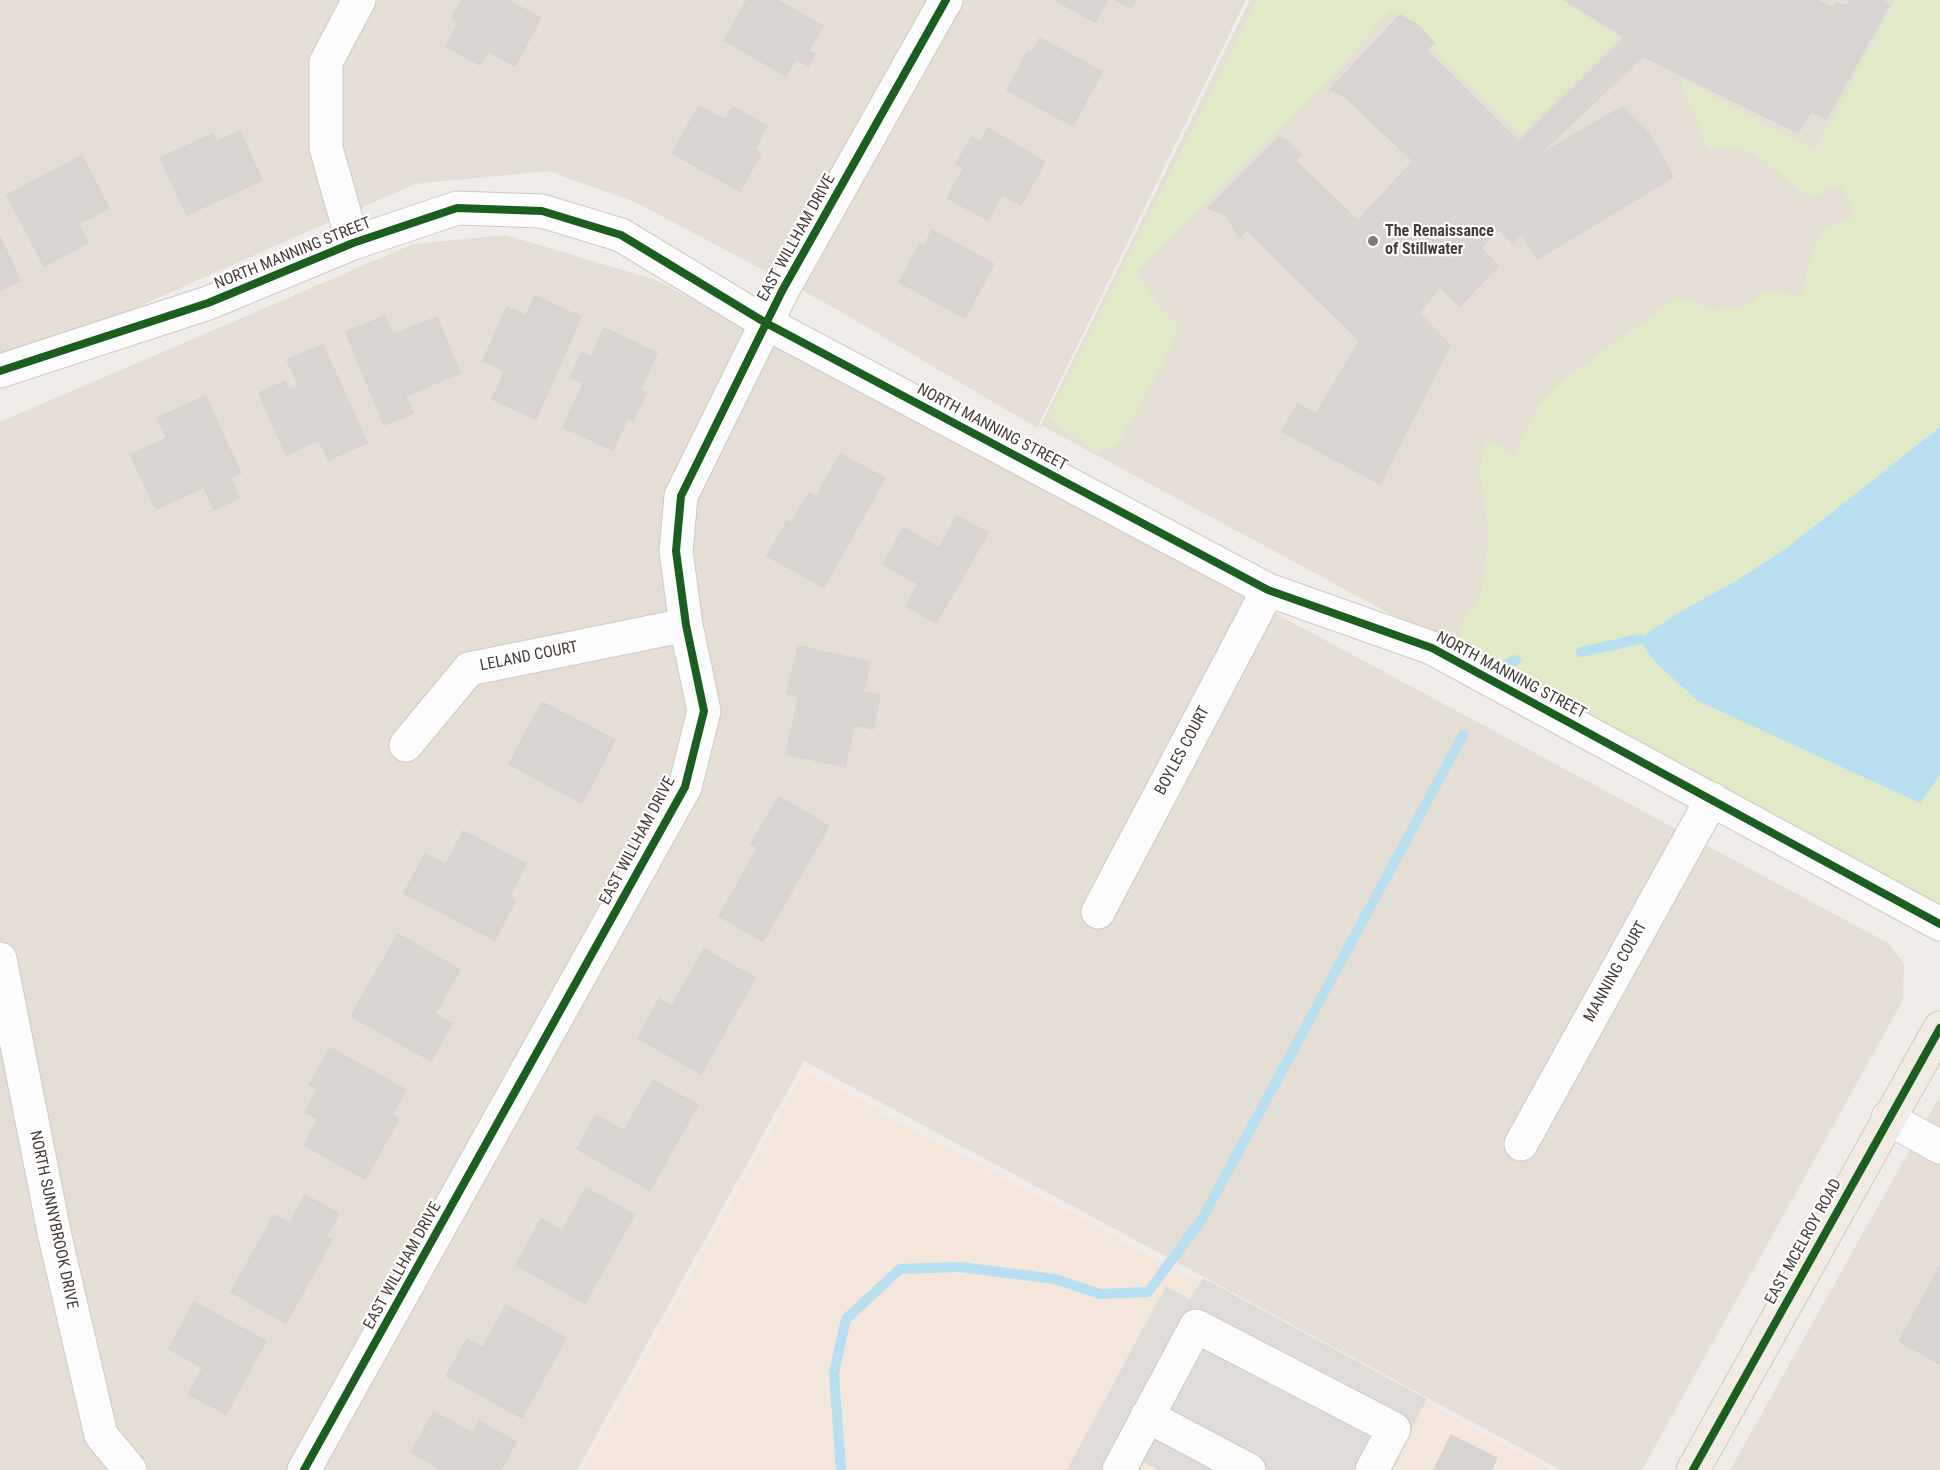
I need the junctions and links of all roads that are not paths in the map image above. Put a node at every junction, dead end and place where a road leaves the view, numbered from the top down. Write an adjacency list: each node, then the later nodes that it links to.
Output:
1 (359, 0): 3 (street)
2 (946, 0): 4 (street, EAST WILLHAM DRIVE)
3 (353, 243): 4 (street, NORTH MANNING STREET); 5 (street, NORTH MANNING STREET)
4 (766, 323): 6 (street, NORTH MANNING STREET); 7 (street, EAST WILLHAM DRIVE)
5 (0, 371)
6 (1268, 590): 9 (street, NORTH MANNING STREET); 10 (street, BOYLES COURT)
7 (686, 625): 8 (street, LELAND COURT); 19 (street, EAST WILLHAM DRIVE)
8 (406, 745)
9 (1712, 800): 11 (street, NORTH MANNING STREET); 15 (street, MANNING COURT)
10 (1098, 912)
11 (1940, 924)
12 (0, 959): 18 (street, NORTH SUNNYBROOK DRIVE)
13 (1940, 1028): 14 (main road, EAST MCELROY ROAD)
14 (1888, 1118): 16 (street); 23 (main road, EAST MCELROY ROAD)
15 (1521, 1144)
16 (1940, 1147)
17 (1148, 1416): 20 (street); 21 (street); 22 (street)
18 (130, 1470)
19 (304, 1470)
20 (1119, 1470)
21 (1249, 1470)
22 (1372, 1470)
23 (1693, 1470)

